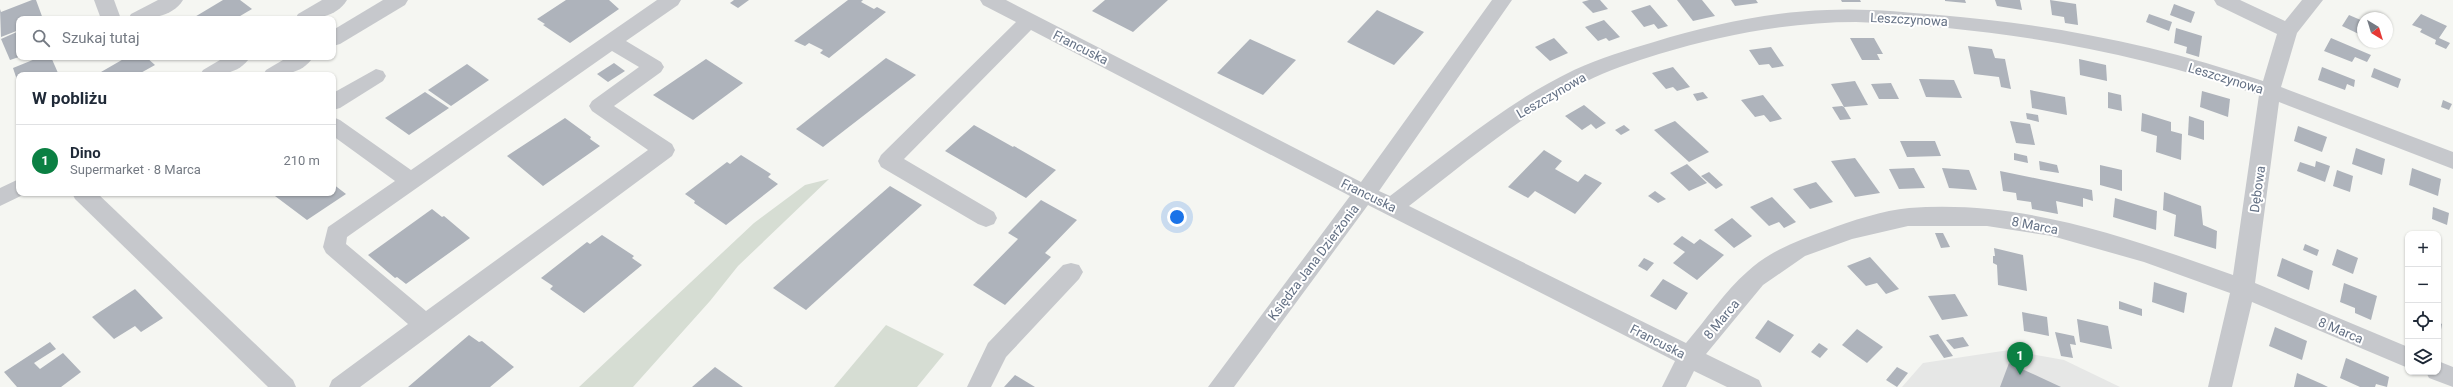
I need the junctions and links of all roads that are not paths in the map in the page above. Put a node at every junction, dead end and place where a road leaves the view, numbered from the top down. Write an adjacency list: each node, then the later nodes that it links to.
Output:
1 (104, 0): 10 (street)
2 (173, 0): 11 (street)
3 (337, 0): 12 (street)
4 (398, 0): 15 (street)
5 (671, 0): 16 (street)
6 (990, 0): 13 (street, Francuska)
7 (1502, 0): 28 (street, Księdza Jana Dzierżonia)
8 (2224, 0): 14 (street)
9 (2313, 0): 14 (street, Dębowa)
10 (110, 16)
11 (144, 16)
12 (310, 16)
13 (1029, 20): 28 (street, Francuska); 32 (street)
14 (2288, 32): 22 (street, Dębowa)
15 (336, 37)
16 (612, 41): 26 (street); 35 (street)
17 (235, 60): 19 (street)
18 (298, 60): 20 (street)
19 (215, 72)
20 (278, 72)
21 (376, 76): 23 (street)
22 (2270, 91): 25 (street, Leszczynowa); 31 (street, Leszczynowa); 34 (street, Dębowa)
23 (336, 101)
24 (336, 127): 26 (street)
25 (2453, 160)
26 (411, 180): 35 (street)
27 (16, 189): 30 (street)
28 (1365, 193): 31 (street, Francuska); 43 (street, Księdza Jana Dzierżonia)
29 (87, 196): 40 (street)
30 (0, 198)
31 (1393, 206): 36 (street, Francuska)
32 (986, 218)
33 (1071, 272): 42 (street)
34 (2243, 288): 36 (street, 8 Marca); 37 (street, 8 Marca); 46 (street, Dębowa)
35 (427, 326): 41 (street)
36 (1689, 357): 44 (street, 8 Marca); 45 (street, Francuska)
37 (2405, 357)
38 (2441, 372): 39 (street)
39 (2453, 378)
40 (284, 387)
41 (341, 387)
42 (979, 387)
43 (1220, 387)
44 (1674, 387)
45 (1750, 387)
46 (2220, 387)

